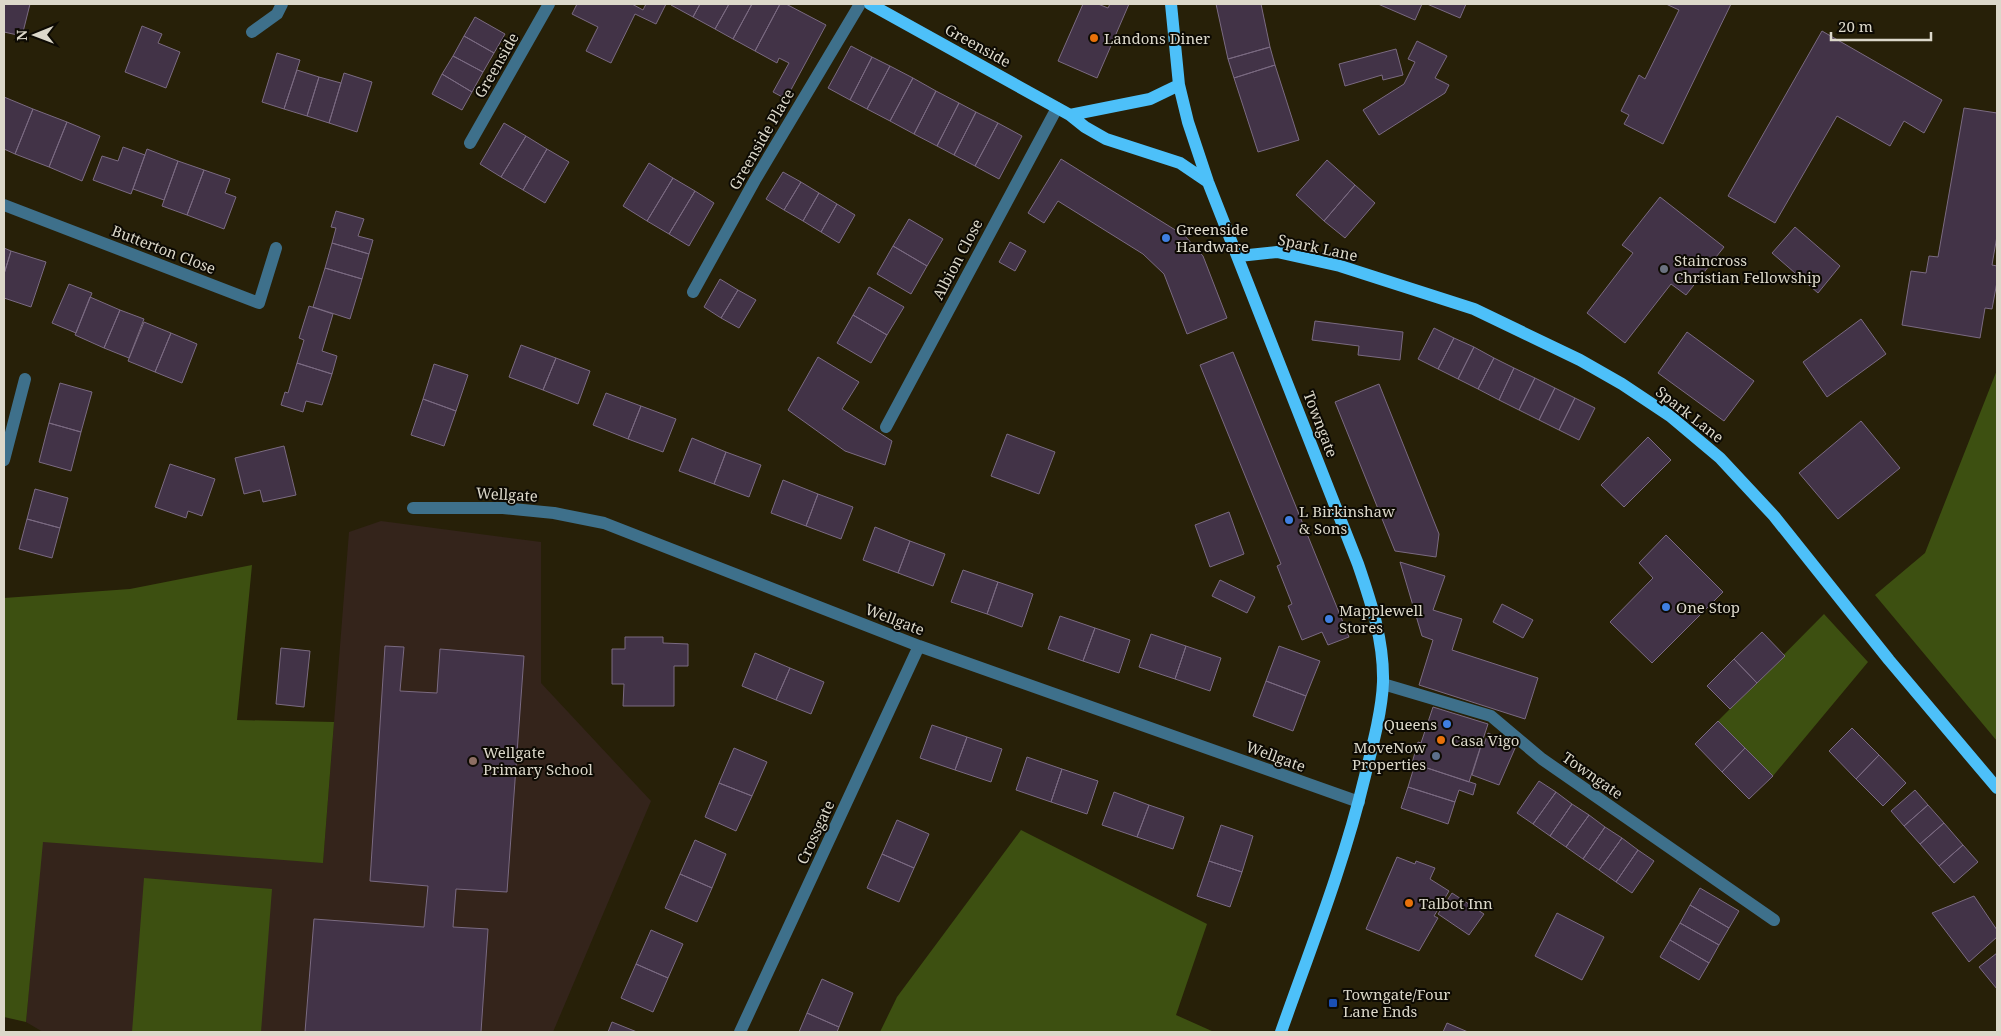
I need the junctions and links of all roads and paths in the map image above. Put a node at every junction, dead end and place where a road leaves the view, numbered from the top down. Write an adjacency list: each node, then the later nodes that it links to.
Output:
1 (282, 4): 6 (street)
2 (549, 4): 10 (street, Greenside)
3 (860, 4): 15 (street, Greenside Place)
4 (870, 4): 8 (main road, Greenside)
5 (1172, 4): 7 (main road, Towngate)
6 (252, 32)
7 (1179, 86): 9 (main road); 11 (main road, Towngate)
8 (1058, 108): 9 (main road, Greenside); 17 (street, Albion Close)
9 (1070, 115): 11 (main road, Greenside)
10 (470, 143)
11 (1208, 182): 14 (main road, Towngate)
12 (4, 205): 13 (street, Butterton Close)
13 (276, 248)
14 (1239, 256): 21 (main road, Towngate); 22 (main road, Spark Lane)
15 (693, 292)
16 (26, 379): 18 (street)
17 (886, 427)
18 (4, 460)
19 (413, 508): 20 (street, Wellgate)
20 (919, 646): 23 (street, Wellgate); 25 (street, Crossgate)
21 (1383, 684): 23 (main road, Towngate); 24 (street, Towngate)
22 (1997, 788)
23 (1359, 802): 26 (main road, Towngate)
24 (1774, 920)
25 (740, 1032)
26 (1281, 1032)

